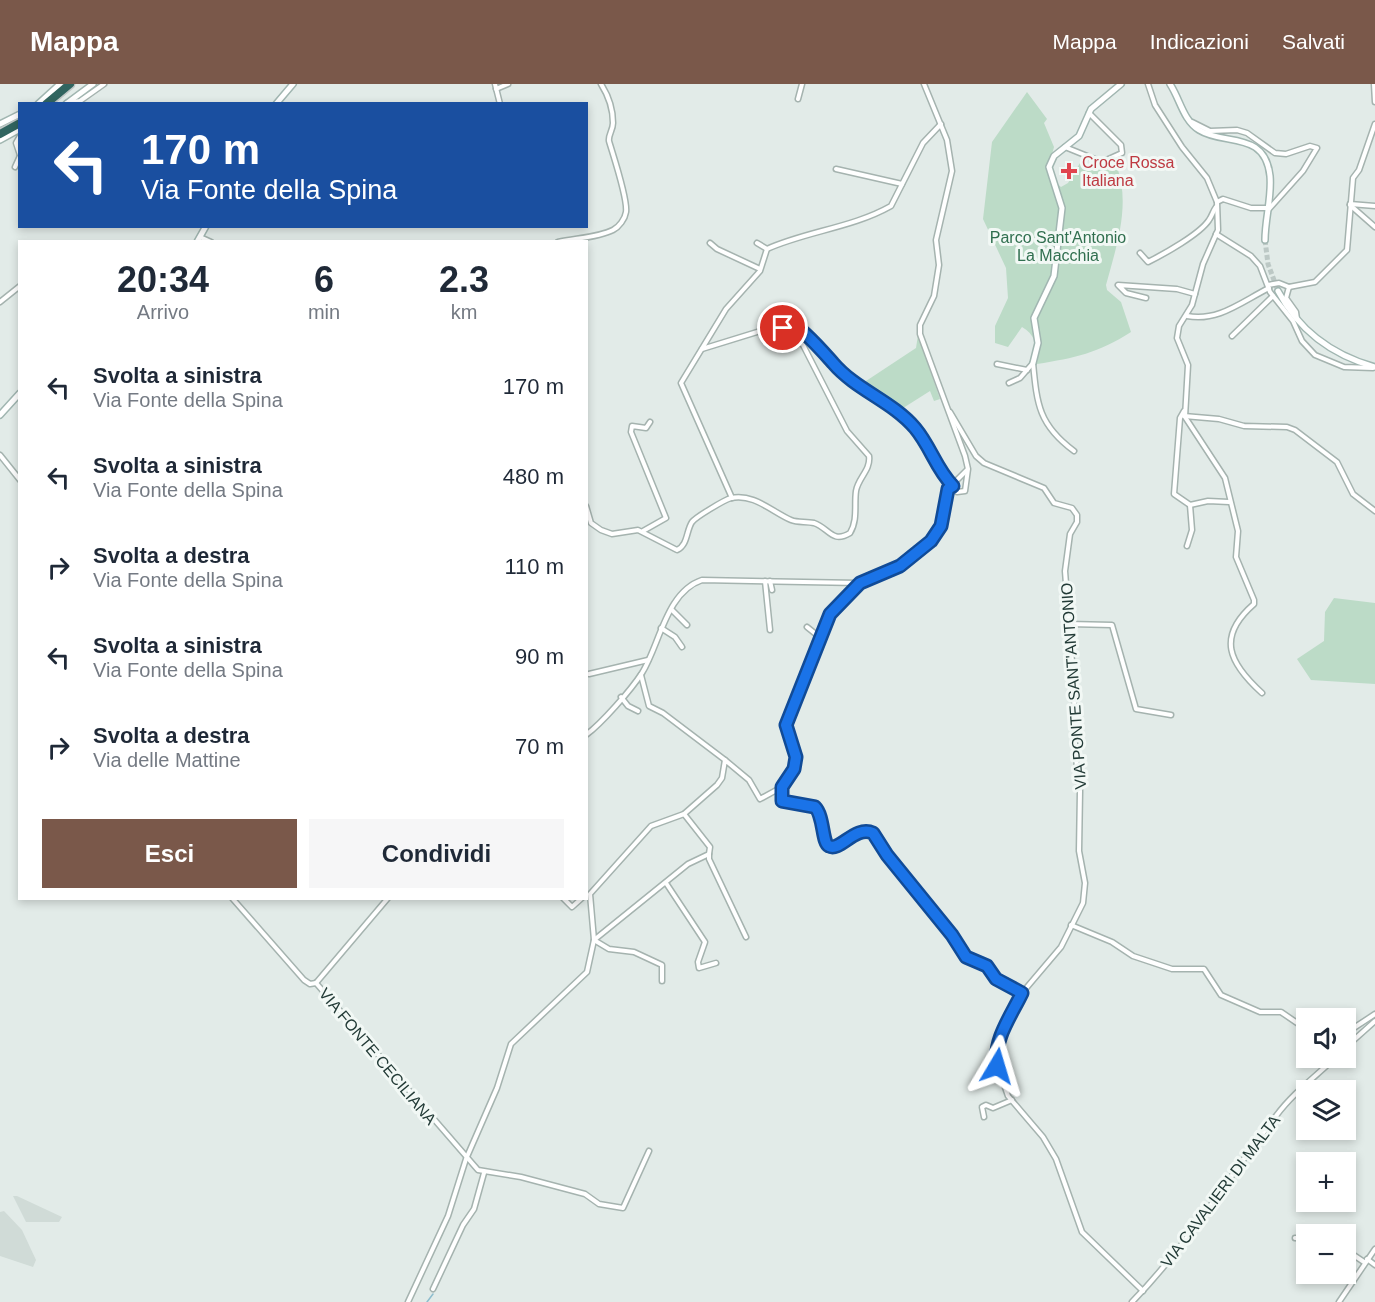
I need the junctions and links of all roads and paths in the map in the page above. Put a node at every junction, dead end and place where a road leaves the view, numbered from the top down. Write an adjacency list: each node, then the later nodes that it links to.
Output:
1 (60, 84): 17 (main road)
2 (70, 84): 18 (highway)
3 (75, 84): 19 (highway)
4 (93, 84): 20 (main road)
5 (104, 84): 21 (street)
6 (293, 84): 22 (main road)
7 (508, 84): 15 (street)
8 (601, 84): 48 (street)
9 (802, 84): 16 (street)
10 (924, 84): 31 (street)
11 (1121, 84): 25 (main road)
12 (1148, 84): 42 (street)
13 (1170, 84): 28 (main road)
14 (1374, 84): 24 (street)
15 (495, 86): 23 (street)
16 (798, 99)
17 (40, 102)
18 (48, 102)
19 (55, 102)
20 (67, 102)
21 (73, 102)
22 (278, 102)
23 (499, 102)
24 (1375, 102)
25 (1089, 112): 37 (main road); 37 (street)
26 (18, 117): 29 (main road)
27 (18, 117): 33 (highway)
28 (1190, 121): 45 (main road); 45 (street)
29 (0, 124)
30 (18, 124): 35 (highway)
31 (941, 124): 41 (street); 73 (street)
32 (1375, 124): 43 (street)
33 (0, 129)
34 (18, 130): 36 (main road)
35 (0, 134)
36 (0, 140)
37 (1065, 147): 67 (main road)
38 (18, 160): 39 (street)
39 (15, 167)
40 (836, 170): 41 (street)
41 (902, 184): 52 (street)
42 (1217, 204): 45 (street); 47 (street); 53 (street)
43 (1349, 205): 44 (street); 46 (street); 56 (street)
44 (1375, 206)
45 (1266, 210): 49 (main road)
46 (1375, 227)
47 (1216, 234): 55 (street); 59 (street)
48 (569, 240)
49 (1264, 240)
50 (710, 243): 54 (street)
51 (757, 243): 52 (street)
52 (767, 249): 54 (street)
53 (1140, 253)
54 (760, 268): 66 (street)
55 (1268, 287): 56 (street); 58 (street); 62 (street)
56 (1288, 287): 64 (street)
57 (18, 288): 61 (street)
58 (1275, 293): 64 (main road); 65 (street); 69 (street)
59 (1195, 294): 60 (street); 62 (street)
60 (1146, 298)
61 (0, 302)
62 (1187, 316): 74 (street)
63 (783, 319): 66 (street); 81 (street); 82 (street)
64 (1297, 320): 69 (main road)
65 (1232, 336)
66 (702, 349): 82 (street)
67 (1033, 363): 70 (street); 77 (street)
68 (997, 364): 70 (street)
69 (1375, 367)
70 (1027, 370): 71 (street)
71 (1009, 383)
72 (18, 395): 75 (main road)
73 (946, 407): 79 (street); 93 (street, VIA PONTE SANT'ANTONIO)
74 (1185, 413): 83 (street); 84 (street); 85 (street)
75 (0, 415)
76 (650, 422): 87 (street)
77 (1074, 451)
78 (0, 455): 80 (street)
79 (968, 469): 81 (street); 81 (street)
80 (18, 478)
81 (953, 486): 90 (street)
82 (732, 498): 87 (street)
83 (1229, 502): 84 (street); 103 (street)
84 (1191, 505): 88 (street)
85 (1375, 512)
86 (588, 513): 87 (street)
87 (642, 531)
88 (1187, 546)
89 (767, 581): 90 (street); 91 (street); 92 (street); 97 (street)
90 (860, 583): 98 (street)
91 (772, 590)
92 (672, 610): 94 (street); 96 (street)
93 (1070, 624): 106 (street); 118 (street, VIA PONTE SANT'ANTONIO)
94 (687, 625)
95 (807, 627): 98 (street)
96 (662, 628): 99 (street); 100 (street)
97 (770, 630)
98 (822, 639): 109 (street)
99 (682, 647)
100 (649, 659): 101 (street); 102 (street)
101 (589, 674)
102 (641, 675): 104 (street); 108 (street)
103 (1262, 693)
104 (621, 697): 105 (street); 107 (street)
105 (638, 711)
106 (1171, 715)
107 (588, 733)
108 (725, 760): 109 (street); 110 (street)
109 (782, 787): 124 (street)
110 (684, 814): 111 (street); 113 (street)
111 (709, 854): 112 (street); 119 (street)
112 (666, 883): 120 (street); 121 (street)
113 (588, 894): 120 (street)
114 (234, 900): 123 (street)
115 (386, 900): 123 (street, VIA FONTE CECILIANA)
116 (565, 900): 117 (street)
117 (580, 900)
118 (1071, 926): 124 (street, VIA PONTE SANT'ANTONIO); 126 (street)
119 (746, 937)
120 (594, 940): 122 (street); 134 (street)
121 (716, 963)
122 (662, 981)
123 (316, 983): 134 (street, VIA FONTE CECILIANA)
124 (1022, 993): 131 (street, VIA PONTE SANT'ANTONIO)
125 (1375, 1014): 128 (street)
126 (1296, 1022)
127 (1375, 1022): 129 (street)
128 (1356, 1026)
129 (1356, 1038)
130 (1323, 1068): 141 (street, VIA CAVALIERI DI MALTA)
131 (1012, 1100): 132 (street); 141 (street, VIA PONTE SANT'ANTONIO)
132 (984, 1117)
133 (649, 1151): 135 (street)
134 (466, 1159): 135 (street, VIA FONTE CECILIANA); 142 (street)
135 (484, 1173): 140 (street)
136 (1375, 1249): 138 (street)
137 (1356, 1256): 138 (street)
138 (1366, 1261): 139 (street); 144 (street)
139 (1375, 1265)
140 (433, 1289)
141 (1143, 1291): 143 (street, VIA CAVALIERI DI MALTA)
142 (408, 1302)
143 (1132, 1302)
144 (1339, 1302)

